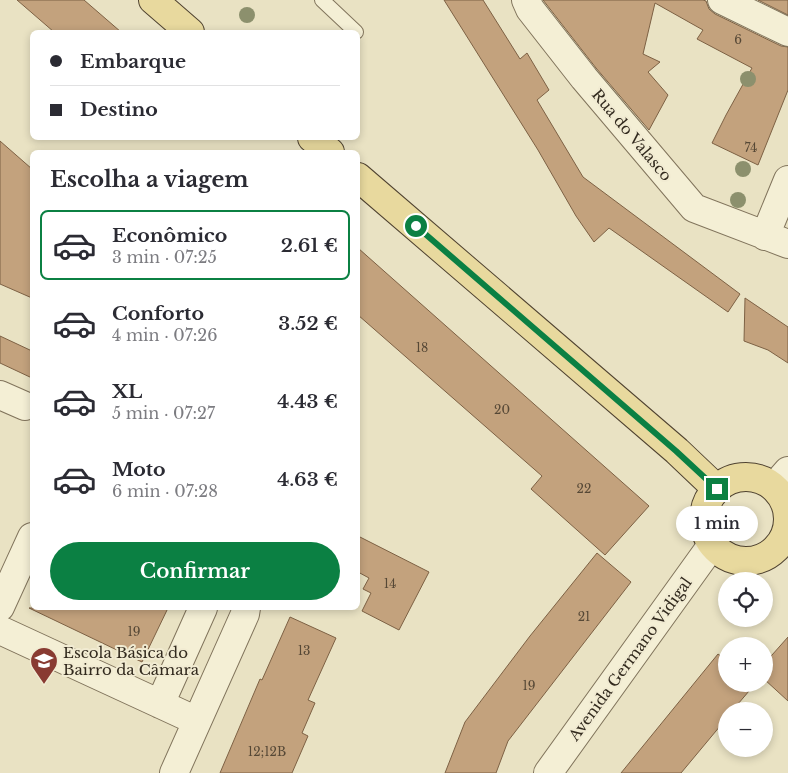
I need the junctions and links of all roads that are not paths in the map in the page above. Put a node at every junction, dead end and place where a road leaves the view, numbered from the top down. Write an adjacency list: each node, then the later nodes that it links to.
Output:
1 (153, 0): 5 (main road)
2 (322, 0): 6 (lane)
3 (526, 0): 12 (street, Rua do Valasco)
4 (722, 0): 7 (street)
5 (188, 30)
6 (354, 30)
7 (788, 32)
8 (315, 140): 9 (main road)
9 (327, 150)
10 (360, 178): 16 (main road)
11 (788, 180): 12 (street)
12 (777, 240)
13 (0, 395): 14 (street)
14 (25, 406)
15 (781, 479): 16 (main road); 19 (main road)
16 (717, 489): 18 (main road)
17 (30, 541): 20 (street)
18 (712, 545): 19 (main road); 27 (street, Avenida Germano Vidigal)
19 (783, 552)
20 (0, 607)
21 (202, 610): 24 (street)
22 (246, 610): 25 (street)
23 (0, 630): 24 (street)
24 (160, 704): 25 (street)
25 (197, 721): 26 (street)
26 (174, 773)
27 (548, 773)

